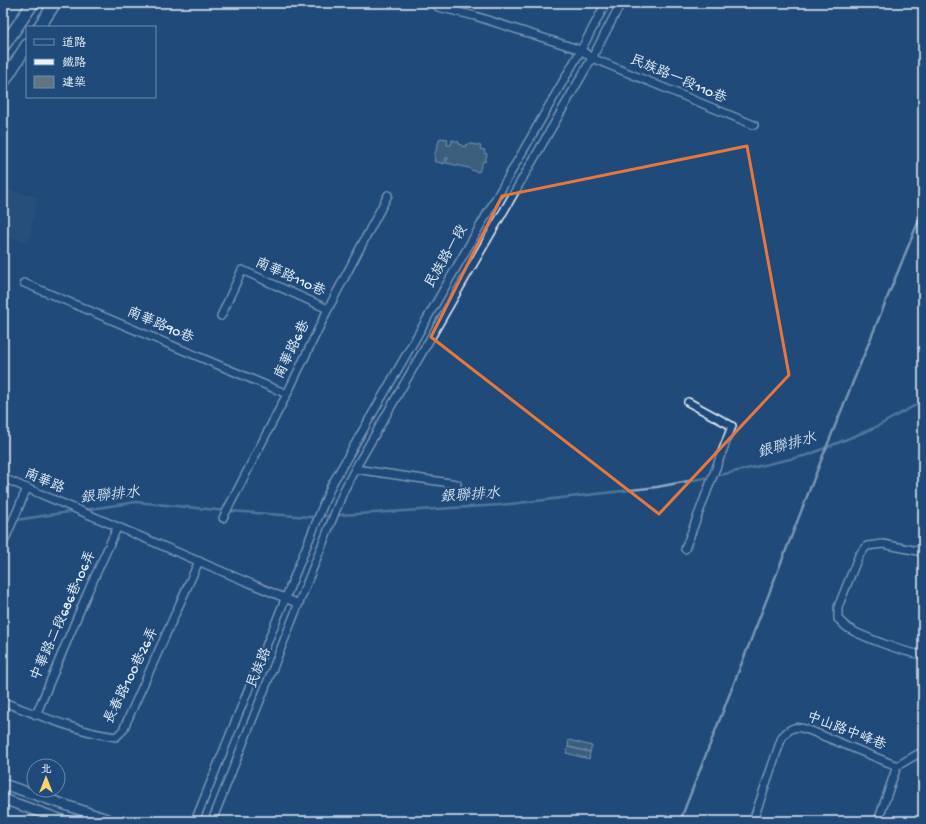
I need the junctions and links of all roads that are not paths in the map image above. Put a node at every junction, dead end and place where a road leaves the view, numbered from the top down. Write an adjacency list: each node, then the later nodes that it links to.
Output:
1 (33, 3): 7 (main road)
2 (55, 3): 6 (main road)
3 (606, 3): 9 (street, 民族路一段)
4 (621, 3): 10 (street, 民族路一段)
5 (438, 7): 9 (street, 民族路一段110巷)
6 (40, 26)
7 (3, 47)
8 (26, 47): 11 (main road)
9 (581, 50): 10 (street, 民族路一段110巷); 17 (street, 民族路一段)
10 (592, 58): 12 (street, 民族路一段110巷); 19 (street, 民族路一段)
11 (3, 83)
12 (754, 125)
13 (388, 195): 15 (street, 南華路6巷)
14 (24, 283): 18 (street, 南華路90巷)
15 (328, 309): 16 (street, 南華路110巷); 18 (street, 南華路6巷)
16 (221, 316)
17 (387, 388): 19 (street); 27 (street, 民族路一段)
18 (287, 394): 25 (street, 南華路6巷)
19 (398, 395): 21 (street, 民族路一段)
20 (688, 402): 30 (street)
21 (355, 469): 23 (street); 26 (street, 民族路一段)
22 (3, 478): 24 (street, 南華路)
23 (457, 484)
24 (27, 488): 28 (street, 南華路); 29 (street)
25 (225, 513)
26 (333, 518): 34 (street, 民族路)
27 (317, 520): 33 (street, 民族路)
28 (117, 528): 32 (street, 南華路); 37 (street, 中華路二段686巷106弄)
29 (3, 544)
30 (685, 549)
31 (923, 552): 35 (street)
32 (199, 561): 33 (street, 南華路); 37 (street, 長春路100巷26弄)
33 (285, 599): 34 (street, 南華路); 44 (street, 民族路)
34 (299, 604): 45 (street, 民族路)
35 (923, 654)
36 (3, 702): 37 (street, 長春路100巷26弄)
37 (36, 715)
38 (923, 751): 39 (street)
39 (897, 766): 46 (street, 中山路中峰巷); 47 (street)
40 (3, 784): 43 (street)
41 (3, 799): 42 (street)
42 (66, 821)
43 (113, 821)
44 (195, 821)
45 (212, 821)
46 (752, 821)
47 (878, 821)

